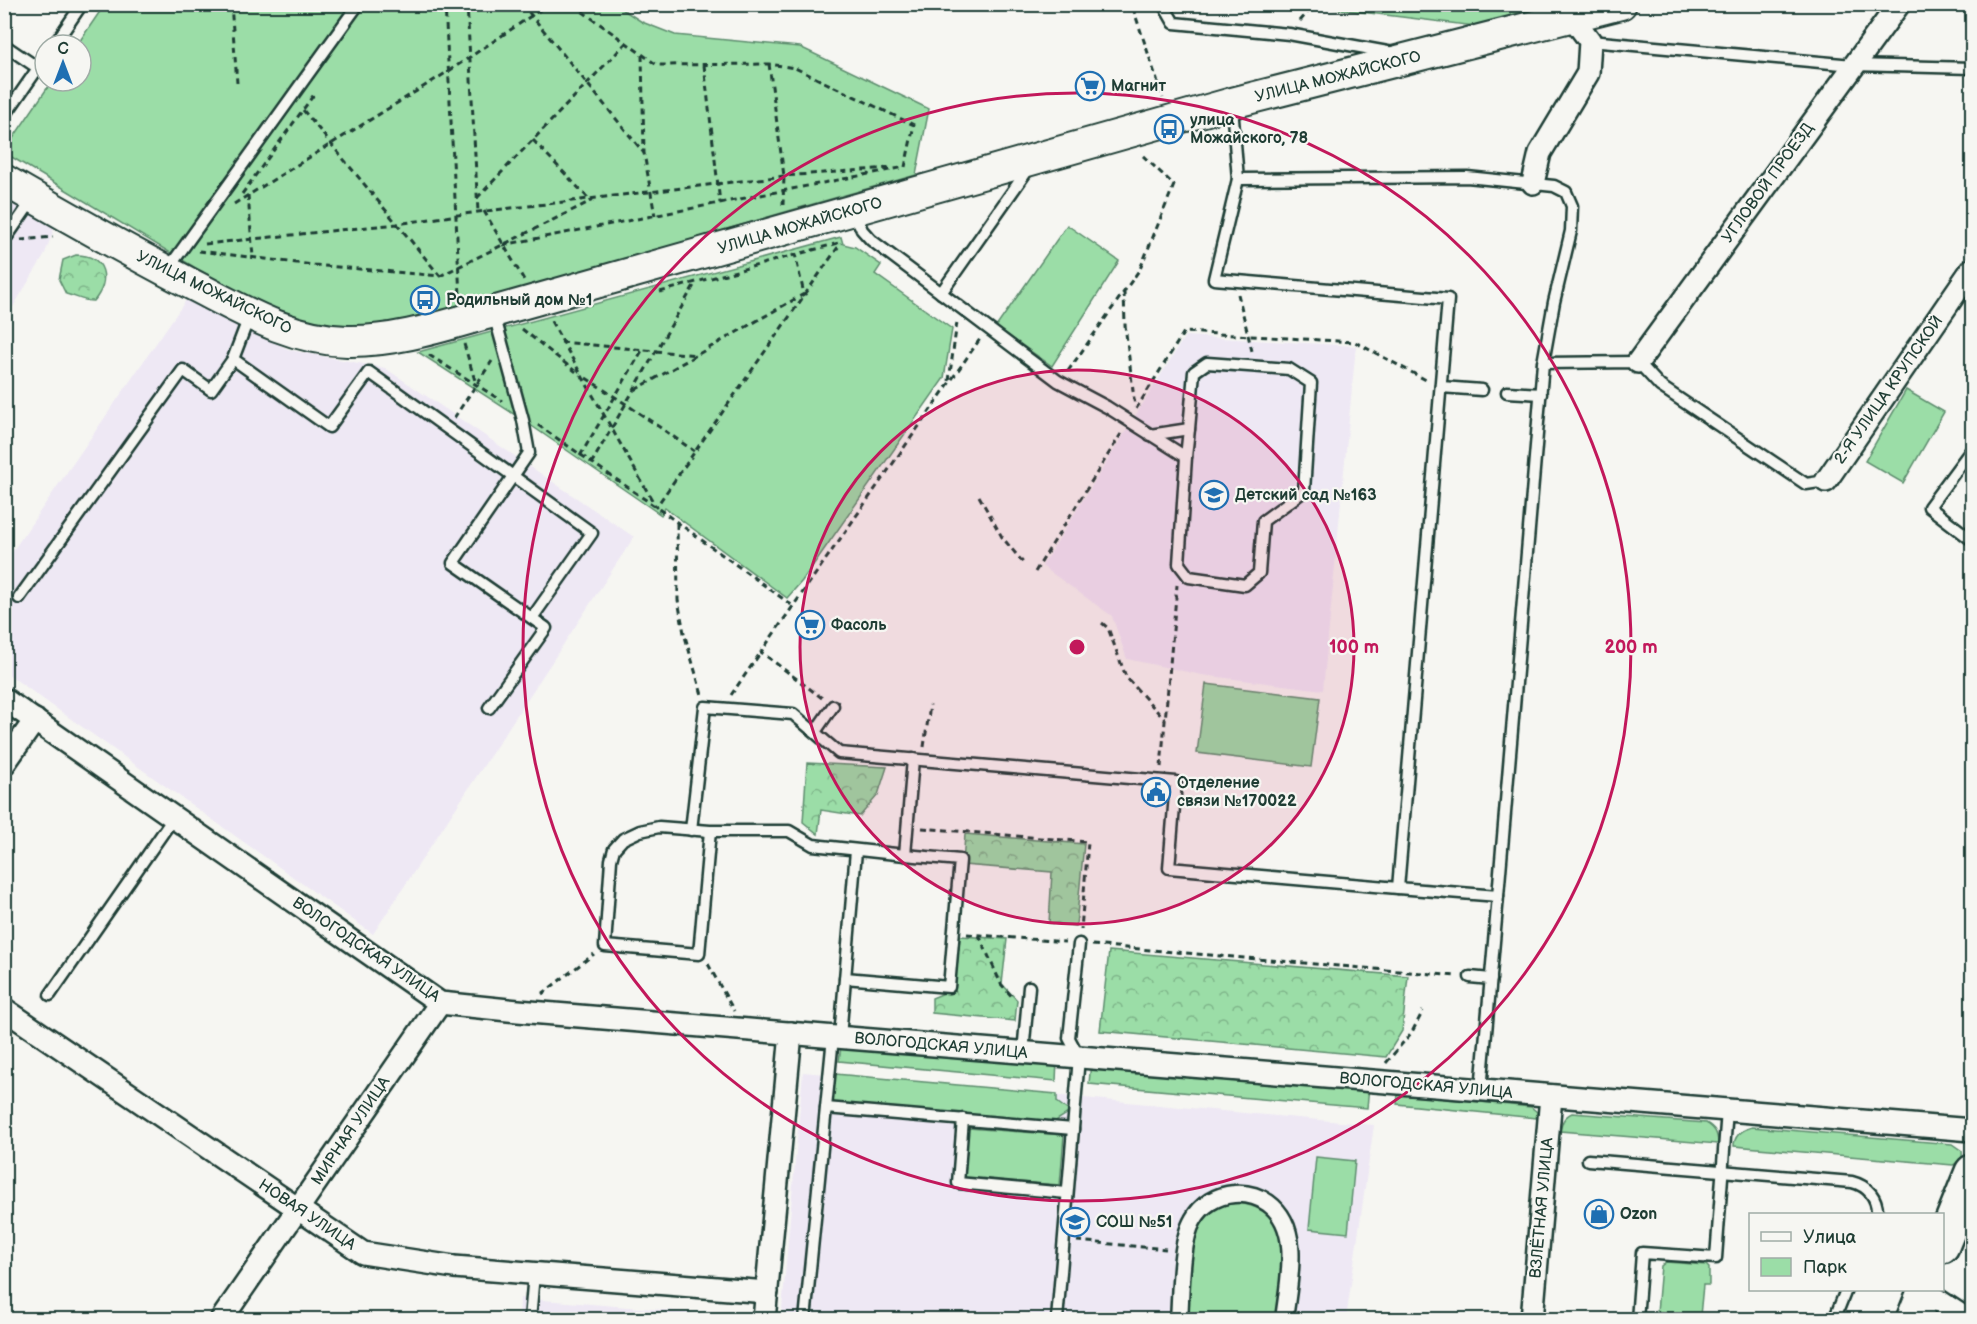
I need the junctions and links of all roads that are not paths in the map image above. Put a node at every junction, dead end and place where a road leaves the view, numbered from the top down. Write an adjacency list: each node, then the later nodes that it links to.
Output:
1 (82, 4): 7 (lane)
2 (1163, 4): 10 (lane)
3 (1621, 4): 6 (main road, УЛИЦА МОЖАЙСКОГО)
4 (1899, 4): 12 (street, УГЛОВОЙ ПРОЕЗД)
5 (357, 6): 25 (lane)
6 (1572, 17): 8 (street); 10 (main road, УЛИЦА МОЖАЙСКОГО)
7 (62, 33)
8 (1590, 41): 12 (lane); 20 (street)
9 (4, 45): 11 (lane)
10 (1417, 58): 15 (main road, УЛИЦА МОЖАЙСКОГО)
11 (33, 65)
12 (1853, 65): 13 (lane); 30 (street, УГЛОВОЙ ПРОЕЗД)
13 (1972, 68)
14 (33, 75): 16 (lane)
15 (1232, 103): 17 (main road, УЛИЦА МОЖАЙСКОГО); 18 (lane)
16 (4, 117)
17 (1036, 159): 22 (main road, УЛИЦА МОЖАЙСКОГО); 26 (lane)
18 (1238, 179): 20 (lane); 32 (lane)
19 (4, 180): 21 (main road, УЛИЦА МОЖАЙСКОГО)
20 (1533, 183): 31 (lane)
21 (34, 197): 23 (lane); 25 (main road, УЛИЦА МОЖАЙСКОГО)
22 (854, 211): 26 (lane); 28 (main road, УЛИЦА МОЖАЙСКОГО)
23 (4, 241)
24 (1972, 269): 41 (street, 2-Я УЛИЦА КРУПСКОЙ)
25 (167, 271): 27 (main road, УЛИЦА МОЖАЙСКОГО)
26 (941, 293): 37 (lane)
27 (251, 314): 28 (main road, УЛИЦА МОЖАЙСКОГО); 29 (lane)
28 (499, 330): 40 (lane)
29 (233, 359): 40 (lane); 43 (lane)
30 (1638, 362): 31 (lane); 41 (lane)
31 (1543, 363): 35 (lane)
32 (1441, 387): 33 (lane); 57 (lane)
33 (1482, 390)
34 (1507, 392): 35 (lane)
35 (1541, 394): 58 (lane)
36 (1189, 429): 37 (lane); 39 (lane); 39 (lane)
37 (1150, 435): 39 (lane)
38 (1972, 449): 42 (lane)
39 (1186, 457)
40 (513, 477): 44 (lane); 44 (lane)
41 (1826, 480)
42 (1972, 540)
43 (19, 598)
44 (532, 618): 47 (lane)
45 (4, 699): 48 (street, ВОЛОГОДСКАЯ УЛИЦА)
46 (833, 706): 49 (lane)
47 (489, 708)
48 (35, 720): 51 (street); 52 (street, ВОЛОГОДСКАЯ УЛИЦА)
49 (815, 732): 50 (lane); 53 (lane)
50 (918, 760): 56 (lane); 57 (lane)
51 (4, 764)
52 (174, 817): 64 (lane); 65 (street, ВОЛОГОДСКАЯ УЛИЦА)
53 (691, 830): 54 (lane); 54 (lane)
54 (710, 831): 55 (lane)
55 (856, 851): 56 (lane); 61 (lane)
56 (905, 855): 61 (lane)
57 (1398, 888): 58 (lane)
58 (1498, 896): 62 (lane)
59 (1079, 944): 70 (lane)
60 (1470, 977): 62 (lane)
61 (845, 978): 68 (lane)
62 (1491, 979): 71 (lane)
63 (1029, 987): 69 (lane)
64 (50, 995)
65 (440, 1003): 67 (street, ВОЛОГОДСКАЯ УЛИЦА); 82 (street, МИРНАЯ УЛИЦА)
66 (4, 1009): 82 (street, НОВАЯ УЛИЦА)
67 (790, 1033): 68 (street, ВОЛОГОДСКАЯ УЛИЦА); 88 (street)
68 (836, 1037): 69 (street, ВОЛОГОДСКАЯ УЛИЦА); 73 (lane)
69 (1023, 1053): 70 (street, ВОЛОГОДСКАЯ УЛИЦА)
70 (1079, 1057): 71 (street, ВОЛОГОДСКАЯ УЛИЦА); 76 (lane)
71 (1481, 1090): 72 (street, ВОЛОГОДСКАЯ УЛИЦА)
72 (1551, 1096): 74 (street, ВОЛОГОДСКАЯ УЛИЦА); 98 (street, ВЗЛЁТНАЯ УЛИЦА)
73 (826, 1108): 75 (lane); 93 (lane)
74 (1727, 1110): 77 (street, ВОЛОГОДСКАЯ УЛИЦА); 79 (lane)
75 (963, 1119): 76 (lane); 81 (lane)
76 (1073, 1129): 81 (lane)
77 (1972, 1130)
78 (1588, 1160): 79 (lane)
79 (1722, 1172): 83 (lane); 99 (lane)
80 (1972, 1172): 85 (main road)
81 (1067, 1193): 94 (lane)
82 (298, 1209): 86 (street, НОВАЯ УЛИЦА); 90 (street, МИРНАЯ УЛИЦА)
83 (1877, 1213)
84 (1182, 1231): 95 (street)
85 (1944, 1241)
86 (534, 1273): 88 (street, НОВАЯ УЛИЦА); 91 (lane)
87 (1846, 1291): 100 (lane)
88 (767, 1292): 92 (street)
89 (1920, 1300): 101 (street)
90 (222, 1320)
91 (530, 1320)
92 (764, 1320)
93 (805, 1320)
94 (1057, 1320)
95 (1173, 1320)
96 (1179, 1320): 97 (street)
97 (1284, 1320)
98 (1532, 1320)
99 (1637, 1320)
100 (1834, 1320)
101 (1968, 1320)

